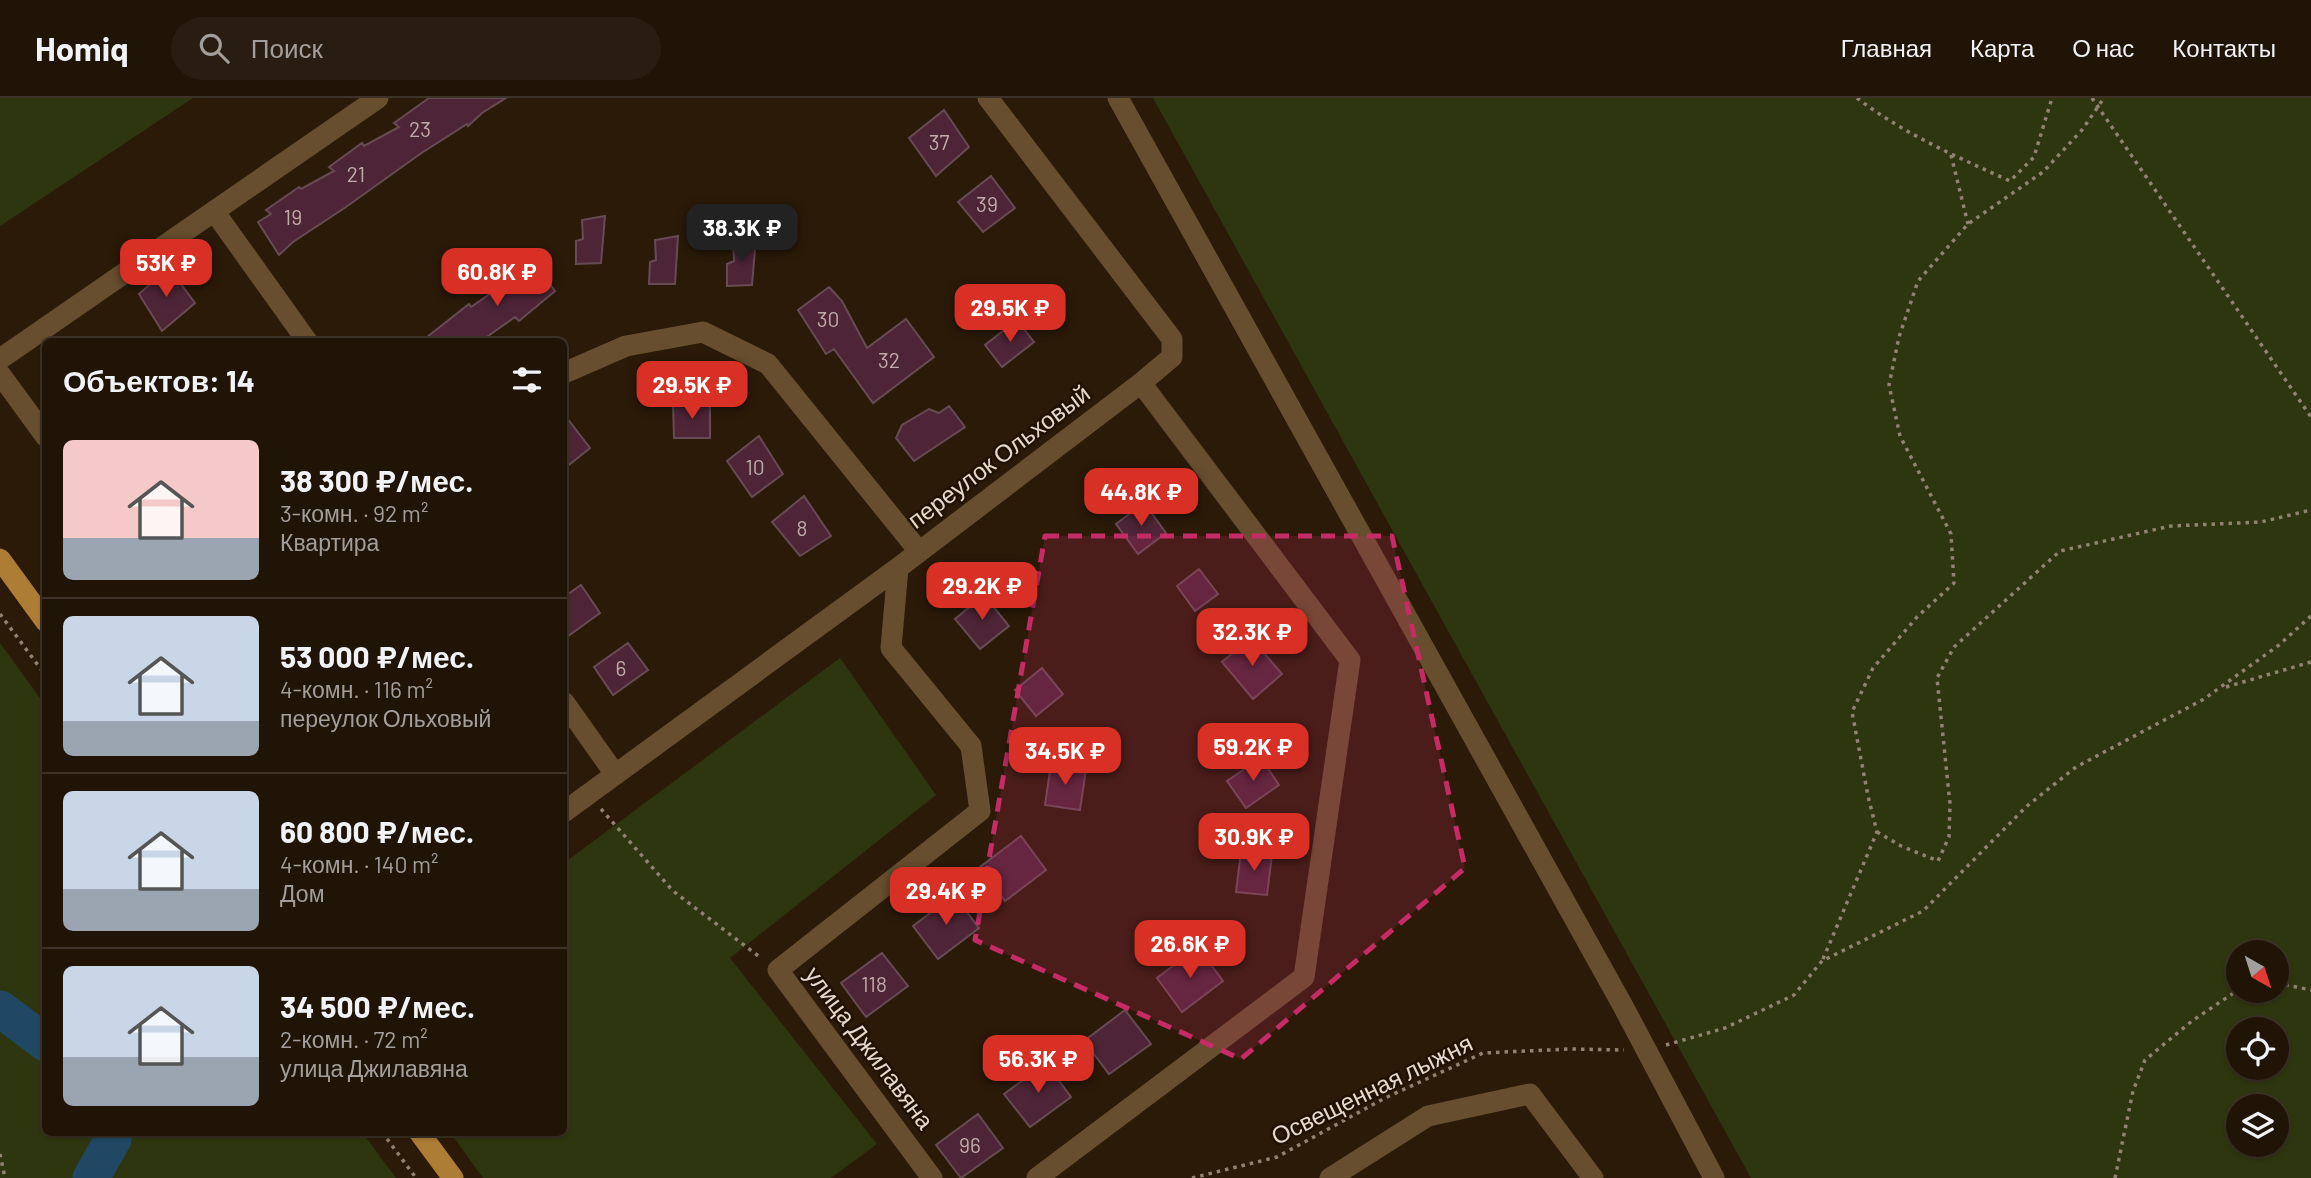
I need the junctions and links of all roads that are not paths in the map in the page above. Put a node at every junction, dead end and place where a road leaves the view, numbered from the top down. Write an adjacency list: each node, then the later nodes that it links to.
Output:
1 (378, 98): 4 (street)
2 (988, 98): 9 (street, переулок Ольховый)
3 (1118, 98): 24 (street)
4 (214, 211): 5 (street); 6 (street)
5 (305, 338)
6 (0, 359)
7 (567, 372): 11 (street)
8 (0, 374): 10 (street)
9 (1142, 383): 11 (street, переулок Ольховый); 21 (street)
10 (42, 432)
11 (918, 550): 13 (street, переулок Ольховый)
12 (0, 559): 14 (main road)
13 (898, 568): 16 (street, переулок Ольховый); 20 (street, улица Джилавяна)
14 (42, 617)
15 (567, 706): 16 (street)
16 (615, 774): 17 (street, переулок Ольховый)
17 (567, 810)
18 (422, 1136): 19 (main road)
19 (453, 1178)
20 (932, 1178)
21 (1037, 1178)
22 (1330, 1178): 23 (street)
23 (1592, 1178)
24 (1714, 1178)

